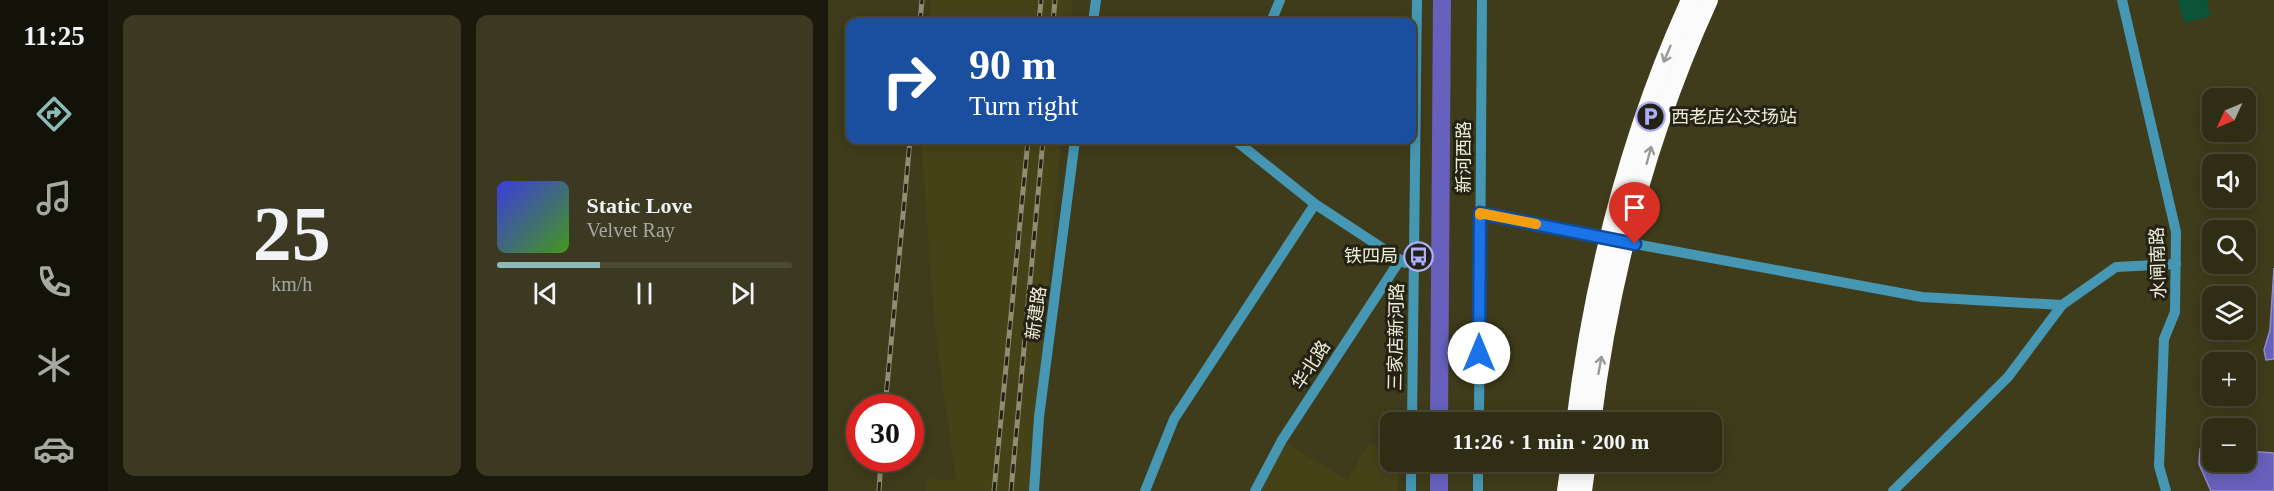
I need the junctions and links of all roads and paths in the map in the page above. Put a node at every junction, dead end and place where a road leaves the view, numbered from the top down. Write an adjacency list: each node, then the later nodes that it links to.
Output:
1 (1096, 0): 8 (street)
2 (1280, 0): 9 (street)
3 (1417, 0): 10 (street, 三家店新河路)
4 (1482, 0): 15 (street, 新河西路)
5 (1690, 0): 22 (highway, one-way to 22)
6 (1708, 0): 23 (highway, one-way to 6)
7 (2122, 0): 17 (street, 水闸南路)
8 (1094, 18)
9 (1273, 18)
10 (1416, 89)
11 (1074, 144): 28 (street, 新建路)
12 (1240, 144): 14 (street)
13 (1415, 144): 18 (street, 三家店新河路)
14 (1316, 204): 16 (street); 29 (street)
15 (1480, 213): 19 (street); 21 (street, 新河西路)
16 (1400, 260): 18 (street); 30 (street, 华北路)
17 (2176, 264): 19 (street); 36 (street, 水闸南路)
18 (1414, 267): 20 (street, 三家店新河路)
19 (2062, 305): 35 (street)
20 (1412, 412)
21 (1479, 412)
22 (1577, 412)
23 (1594, 412)
24 (1412, 472): 31 (street)
25 (1478, 472): 32 (street)
26 (1569, 472): 33 (highway)
27 (1586, 472): 34 (highway)
28 (1034, 491)
29 (1145, 491)
30 (1255, 491)
31 (1411, 491)
32 (1478, 491)
33 (1566, 491)
34 (1583, 491)
35 (1893, 491)
36 (2166, 491)

